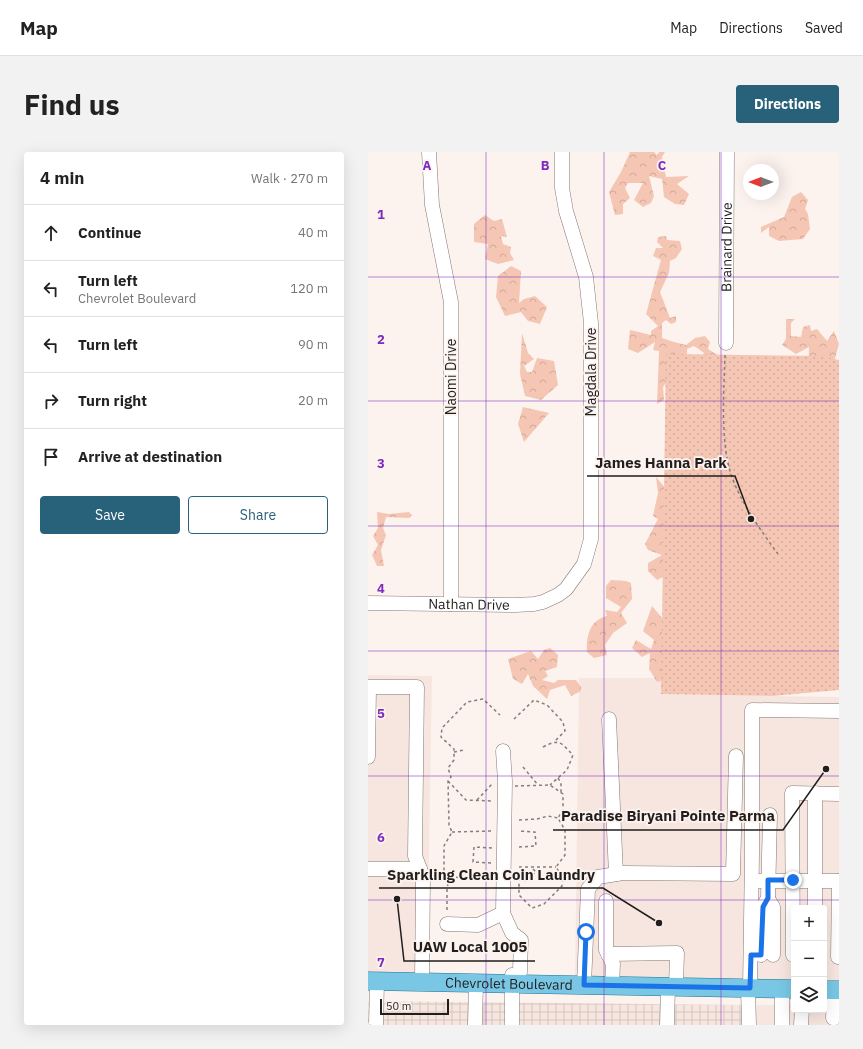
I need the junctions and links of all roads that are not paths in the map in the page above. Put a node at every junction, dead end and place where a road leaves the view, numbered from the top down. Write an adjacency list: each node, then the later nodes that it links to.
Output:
1 (428, 152): 7 (street, Naomi Drive)
2 (562, 152): 5 (street, Magdala Drive)
3 (727, 152): 4 (street, Brainard Drive)
4 (726, 343)
5 (566, 589): 7 (street, Nathan Drive)
6 (368, 603): 7 (street, Nathan Drive)
7 (451, 604)
8 (839, 711): 21 (street)
9 (609, 719): 18 (street)
10 (503, 751): 26 (street)
11 (736, 756): 18 (street)
12 (368, 757): 17 (street)
13 (815, 793): 14 (street); 20 (street); 22 (street)
14 (839, 794)
15 (770, 815): 19 (street)
16 (368, 869): 17 (street)
17 (420, 870): 34 (street)
18 (616, 874): 37 (street)
19 (768, 880): 20 (street); 21 (street); 30 (street)
20 (793, 880): 22 (street); 28 (street)
21 (752, 881): 30 (street)
22 (815, 881): 23 (street); 25 (street)
23 (839, 881): 32 (street)
24 (606, 901): 29 (street)
25 (815, 905)
26 (503, 913): 27 (street); 36 (street)
27 (447, 924)
28 (793, 941)
29 (608, 954): 38 (street); 39 (street)
30 (762, 955): 31 (street); 40 (street)
31 (791, 955)
32 (834, 956)
33 (372, 982): 34 (main road, Chevrolet Boulevard); 45 (street)
34 (422, 982): 35 (main road, Chevrolet Boulevard)
35 (476, 983): 36 (main road, Chevrolet Boulevard); 46 (street)
36 (512, 984): 37 (main road, Chevrolet Boulevard); 47 (street)
37 (584, 985): 38 (main road, Chevrolet Boulevard)
38 (612, 986): 39 (main road, Chevrolet Boulevard)
39 (672, 987): 40 (main road, Chevrolet Boulevard); 48 (street)
40 (749, 988): 41 (main road, Chevrolet Boulevard); 49 (street)
41 (788, 989): 50 (street)
42 (832, 990): 44 (street)
43 (802, 1013): 51 (street)
44 (839, 1018)
45 (376, 1025)
46 (475, 1025)
47 (512, 1025)
48 (667, 1025)
49 (749, 1025)
50 (782, 1025)
51 (801, 1025)

